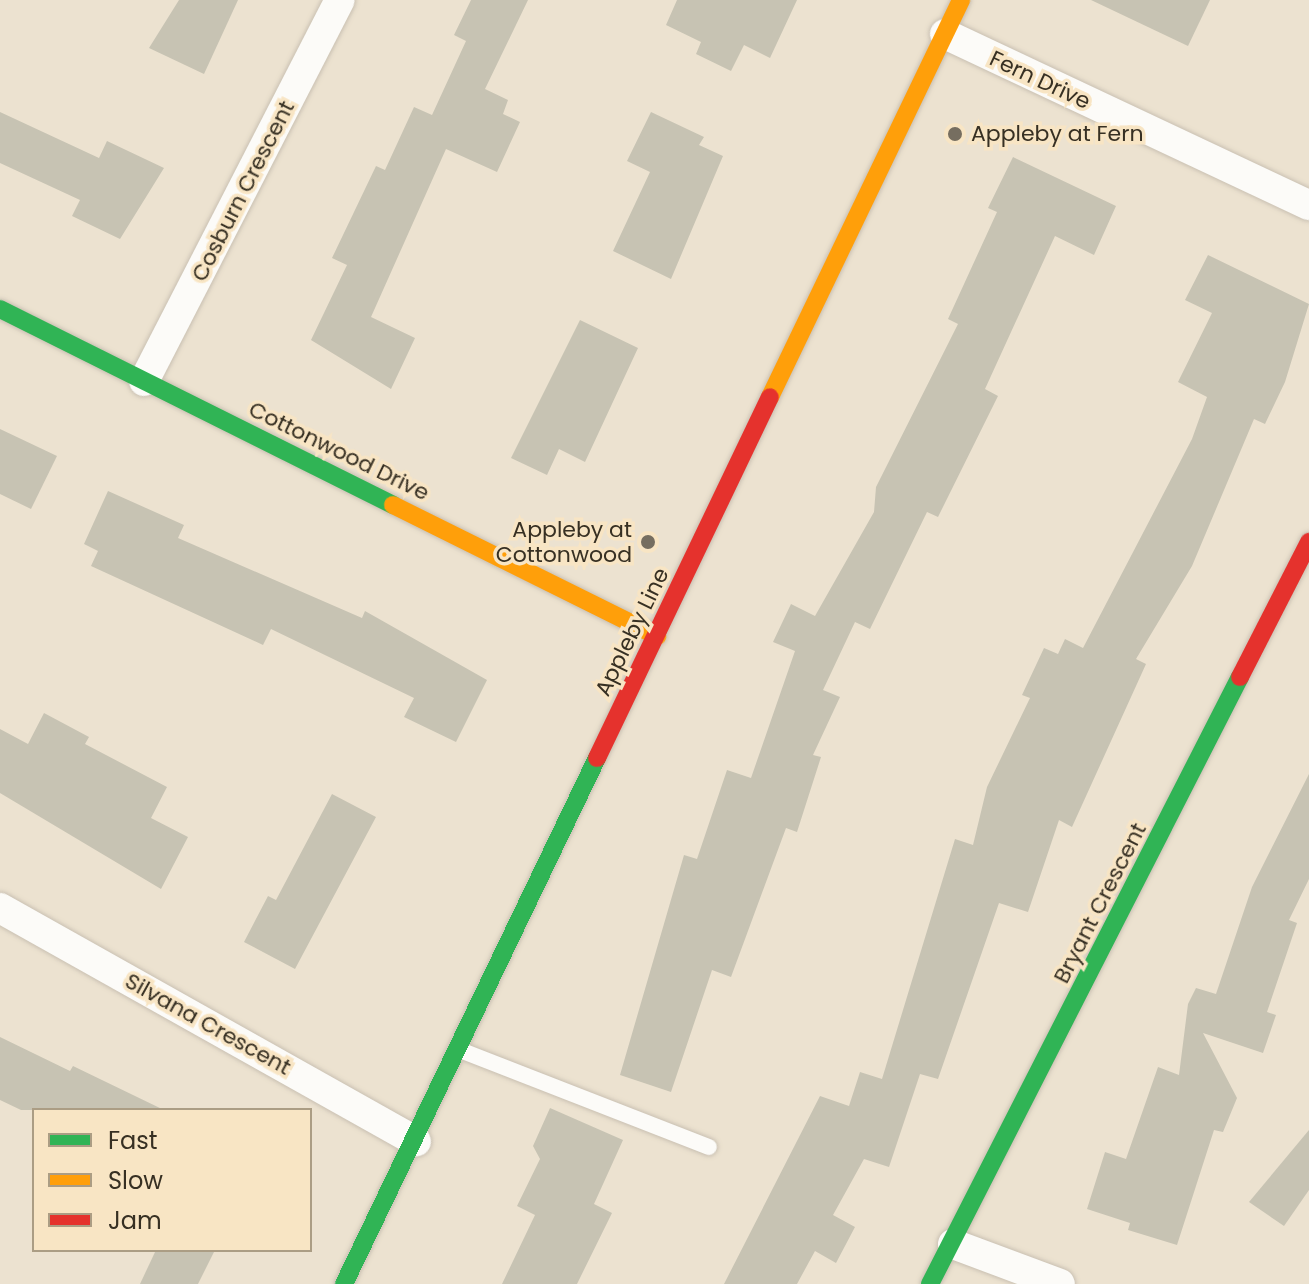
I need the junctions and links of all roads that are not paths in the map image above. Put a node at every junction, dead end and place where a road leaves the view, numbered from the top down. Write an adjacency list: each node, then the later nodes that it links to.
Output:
1 (340, 0): 6 (street, Cosburn Crescent)
2 (961, 0): 3 (street, Appleby Line)
3 (945, 34): 4 (street, Fern Drive); 8 (street, Appleby Line)
4 (1309, 205)
5 (0, 309): 6 (street, Cottonwood Drive)
6 (144, 381): 8 (street, Cottonwood Drive)
7 (1309, 542): 13 (street, Bryant Crescent)
8 (657, 636): 10 (street, Appleby Line)
9 (0, 908): 11 (street, Silvana Crescent)
10 (460, 1050): 11 (street, Appleby Line); 12 (lane)
11 (416, 1141): 14 (street, Appleby Line)
12 (709, 1147)
13 (953, 1244): 15 (street, Bryant Crescent); 16 (street)
14 (344, 1284)
15 (930, 1284)
16 (1060, 1284)

